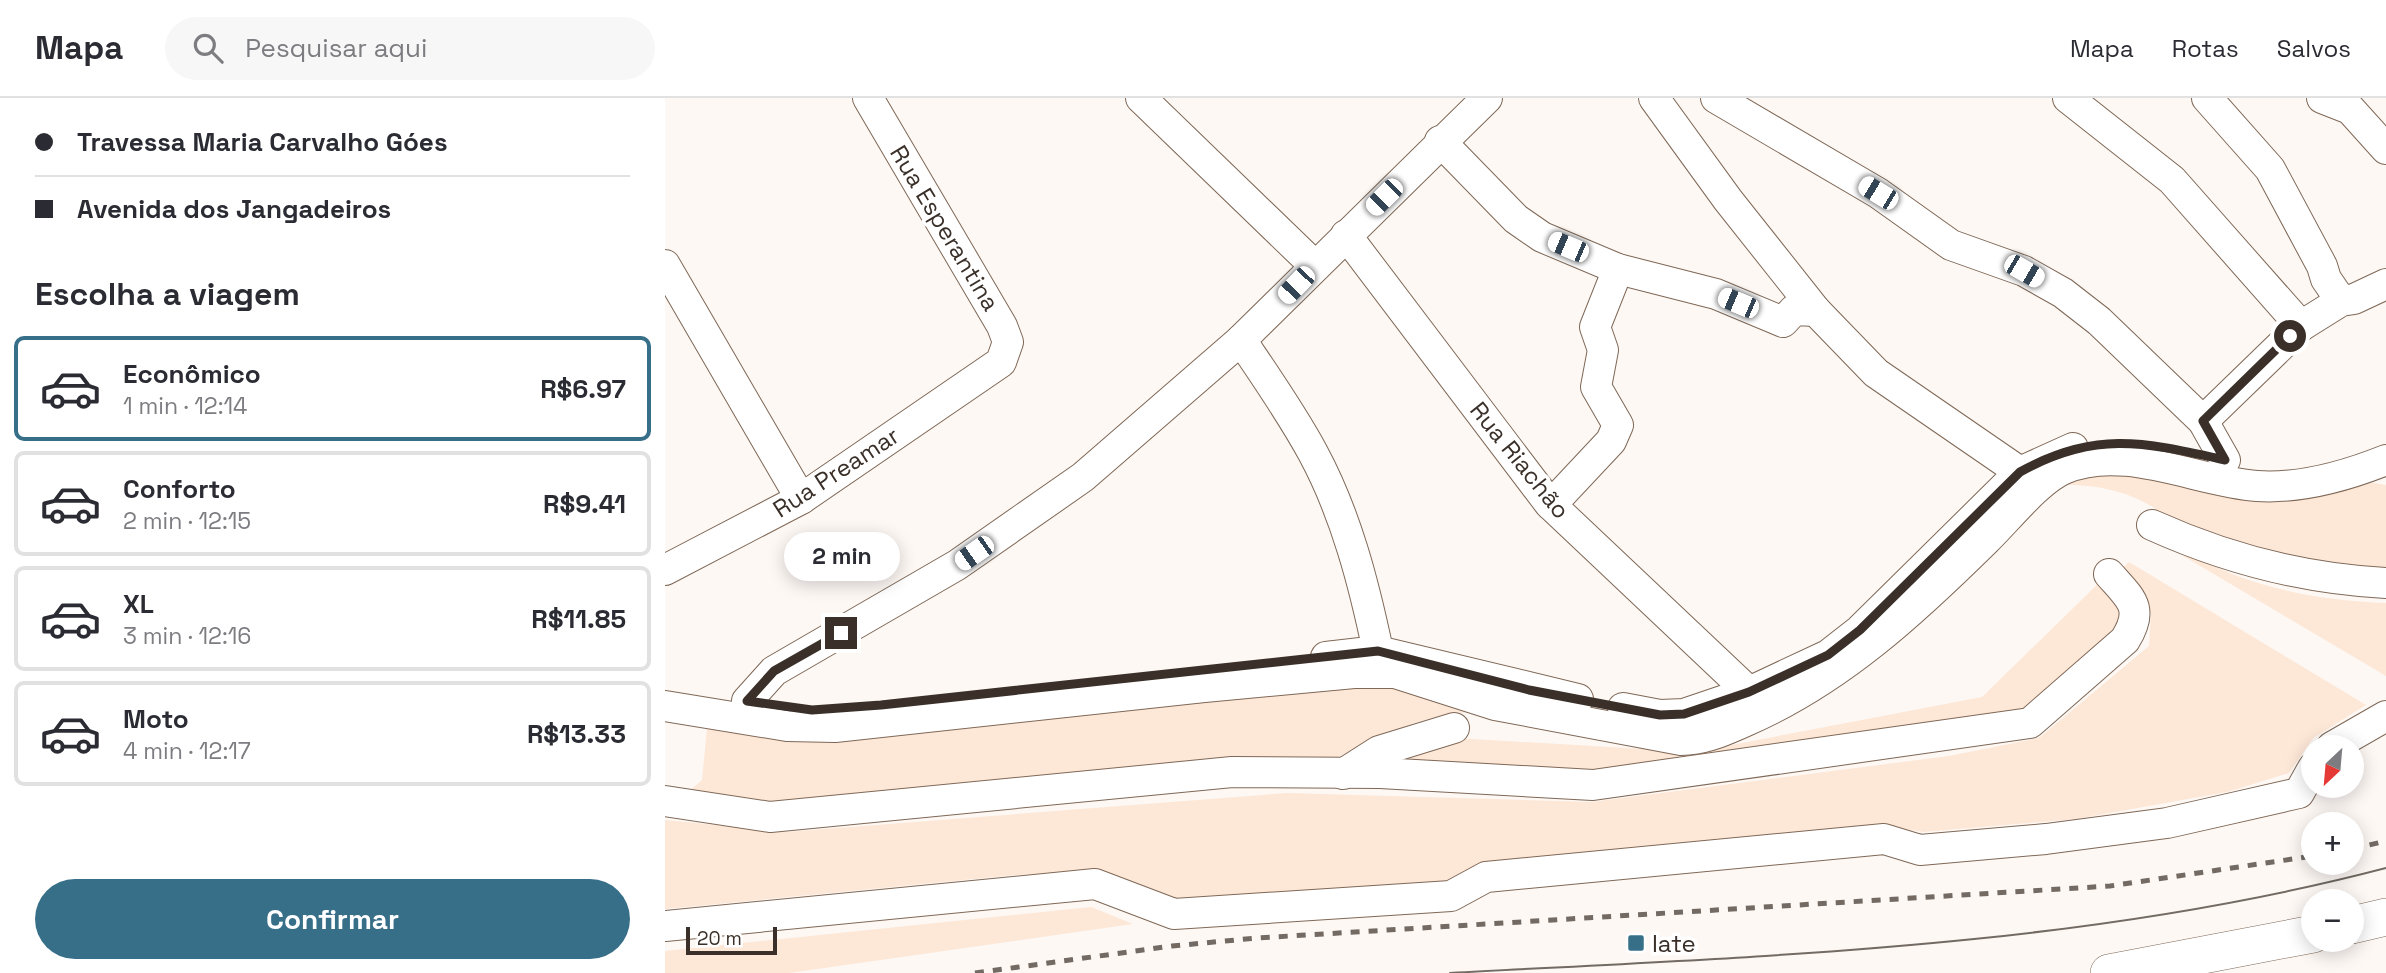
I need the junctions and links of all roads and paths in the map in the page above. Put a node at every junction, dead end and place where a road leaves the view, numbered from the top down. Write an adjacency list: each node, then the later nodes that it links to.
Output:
1 (868, 98): 20 (street, Rua Esperantina)
2 (1141, 98): 13 (street)
3 (1487, 98): 9 (street)
4 (1654, 98): 17 (street)
5 (1716, 98): 21 (street)
6 (2068, 98): 18 (street)
7 (2207, 98): 16 (street)
8 (2322, 98): 10 (street)
9 (1440, 141): 11 (street); 14 (street)
10 (2386, 149)
11 (1346, 235): 13 (street); 29 (street, Rua Riachão)
12 (665, 265): 28 (street)
13 (1315, 266): 19 (street)
14 (1618, 269): 17 (street); 29 (street)
15 (2386, 284): 16 (street)
16 (2341, 301): 18 (street)
17 (1816, 311): 25 (street)
18 (2301, 326): 21 (street)
19 (1241, 340): 34 (street); 37 (street)
20 (1001, 362): 28 (street, Rua Preamar)
21 (2203, 421): 23 (street)
22 (2386, 441): 23 (street)
23 (2225, 460): 25 (street)
24 (2386, 460): 26 (street)
25 (2020, 472): 36 (street)
26 (2356, 472): 27 (street); 38 (street)
27 (2386, 478)
28 (801, 499): 31 (street, Rua Preamar)
29 (1552, 505): 36 (street, Rua Riachão)
30 (2152, 525): 33 (street)
31 (665, 570)
32 (2109, 574): 42 (street)
33 (2386, 583)
34 (1378, 651): 36 (street); 37 (street)
35 (665, 688): 37 (street)
36 (1749, 692)
37 (747, 701)
38 (665, 706)
39 (2386, 716): 41 (street)
40 (1454, 728): 42 (street)
41 (2353, 735)
42 (1343, 774): 44 (street)
43 (2301, 789): 47 (street)
44 (665, 801)
45 (2386, 917): 46 (main road)
46 (2364, 922)
47 (665, 926)
48 (2301, 936): 49 (main road)
49 (2109, 973)

